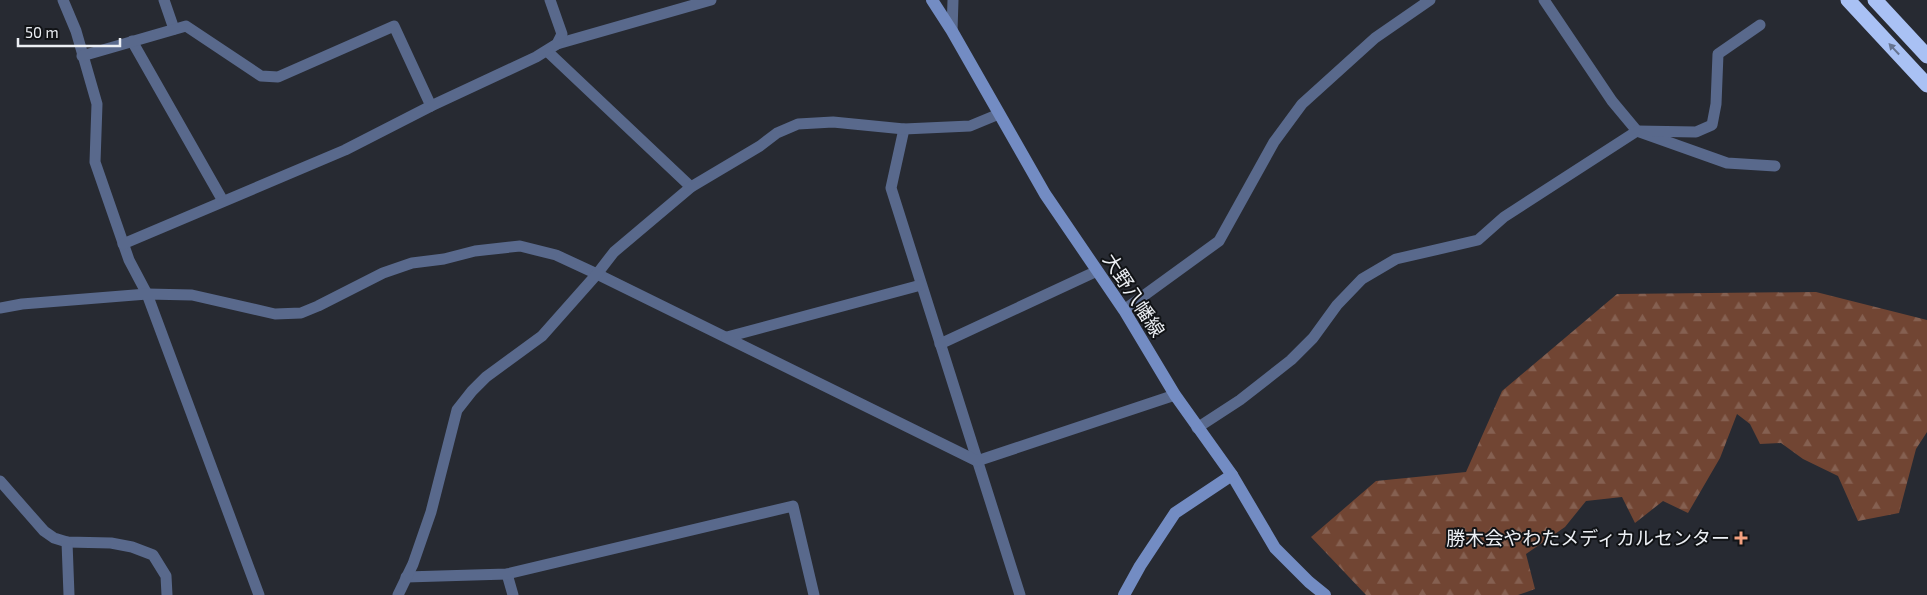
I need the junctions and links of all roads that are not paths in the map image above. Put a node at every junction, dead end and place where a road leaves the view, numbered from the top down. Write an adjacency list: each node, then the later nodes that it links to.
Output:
1 (63, 0): 17 (street)
2 (164, 0): 12 (street)
3 (550, 0): 15 (street)
4 (710, 0): 15 (street)
5 (932, 0): 13 (main road, 大野八幡線)
6 (953, 0): 13 (street)
7 (1430, 0): 33 (street)
8 (1544, 0): 23 (street)
9 (1848, 0): 19 (highway, one-way to 9)
10 (1874, 0): 18 (highway)
11 (1760, 25): 23 (street)
12 (174, 29): 14 (street); 20 (street)
13 (952, 31): 21 (main road, 大野八幡線)
14 (132, 41): 17 (street); 26 (street)
15 (557, 44): 16 (street)
16 (547, 51): 20 (street); 25 (street)
17 (82, 56): 27 (street)
18 (1927, 56)
19 (1927, 84)
20 (431, 106): 26 (street)
21 (1000, 114): 22 (street); 28 (main road, 大野八幡線)
22 (904, 129): 25 (street); 30 (street)
23 (1637, 131): 24 (street); 37 (street)
24 (1775, 166)
25 (691, 188): 29 (street)
26 (224, 202): 27 (street)
27 (123, 244): 31 (street)
28 (1096, 271): 33 (main road, 大野八幡線); 35 (street)
29 (597, 274): 31 (street); 34 (street); 43 (street)
30 (921, 285): 34 (street); 35 (street)
31 (147, 294): 32 (street); 46 (street)
32 (0, 308)
33 (1124, 310): 36 (main road, 大野八幡線)
34 (727, 337): 38 (street)
35 (940, 344): 38 (street)
36 (1175, 395): 37 (main road, 大野八幡線); 38 (street)
37 (1197, 428): 39 (main road, 大野八幡線)
38 (977, 461): 50 (street)
39 (1232, 475): 51 (main road); 52 (main road, 大野八幡線)
40 (0, 481): 41 (street)
41 (67, 542): 44 (street); 45 (street)
42 (507, 574): 43 (street); 48 (street); 49 (street)
43 (406, 577): 47 (street)
44 (69, 595)
45 (167, 595)
46 (259, 595)
47 (398, 595)
48 (513, 595)
49 (814, 595)
50 (1020, 595)
51 (1124, 595)
52 (1325, 595)

